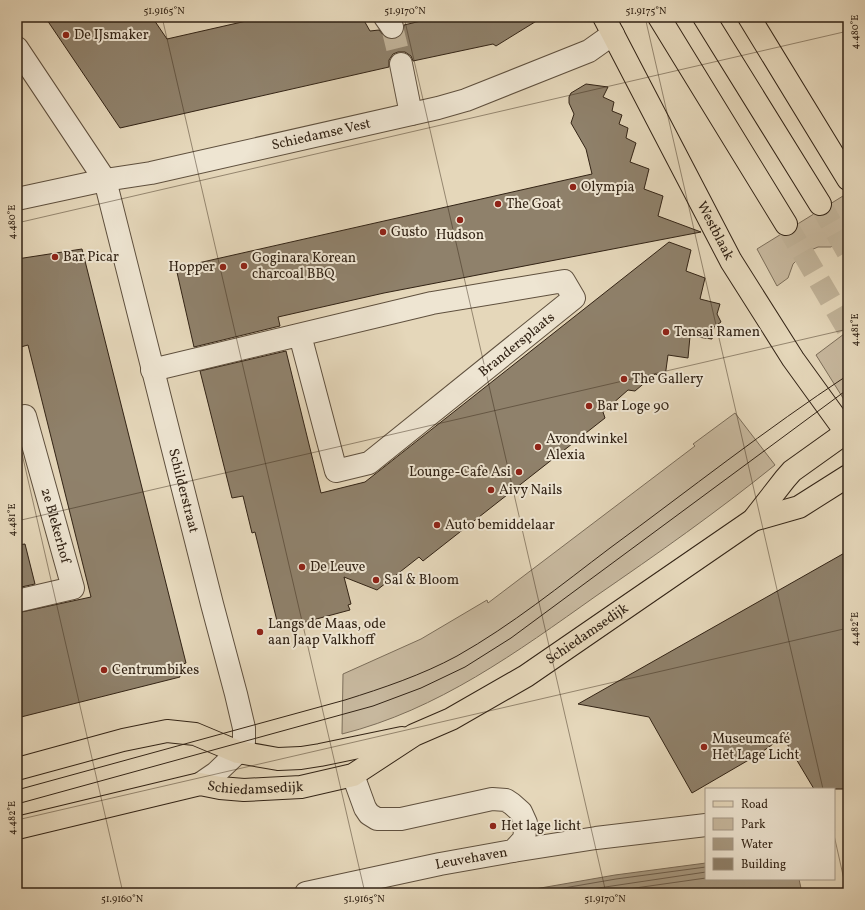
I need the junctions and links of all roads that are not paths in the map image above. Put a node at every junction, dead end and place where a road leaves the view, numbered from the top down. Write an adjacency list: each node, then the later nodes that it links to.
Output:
1 (659, 17): 12 (main road)
2 (704, 17): 11 (main road)
3 (749, 17): 8 (main road)
4 (609, 25): 7 (street, Schiedamse Vest); 16 (main road, Westblaak)
5 (17, 48): 9 (street)
6 (401, 64): 7 (street)
7 (411, 114): 9 (street, Schiedamse Vest)
8 (848, 179)
9 (106, 180): 10 (street, Schiedamse Vest); 14 (street, Schilderstraat)
10 (17, 199)
11 (820, 204)
12 (786, 224)
13 (300, 336): 13 (street, Brandersplaats); 14 (street, Brandersplaats)
14 (152, 370): 21 (street, Schilderstraat)
15 (17, 418): 19 (street, 2e Blekerhof)
16 (847, 433): 18 (main road, Schiedamsedijk)
17 (848, 476): 18 (main road, Schiedamsedijk)
18 (753, 520): 20 (main road, Schiedamsedijk)
19 (17, 602)
20 (414, 735): 21 (main road, Schiedamsedijk); 23 (main road, Schiedamsedijk)
21 (238, 752): 22 (main road, Schiedamsedijk); 24 (street, Schilderstraat)
22 (17, 769)
23 (353, 775): 24 (main road, Schiedamsedijk); 27 (street, Leuvehaven)
24 (200, 784): 26 (main road, Schiedamsedijk)
25 (705, 825): 27 (street)
26 (17, 828)
27 (513, 851): 28 (street, Leuvehaven)
28 (306, 893)

